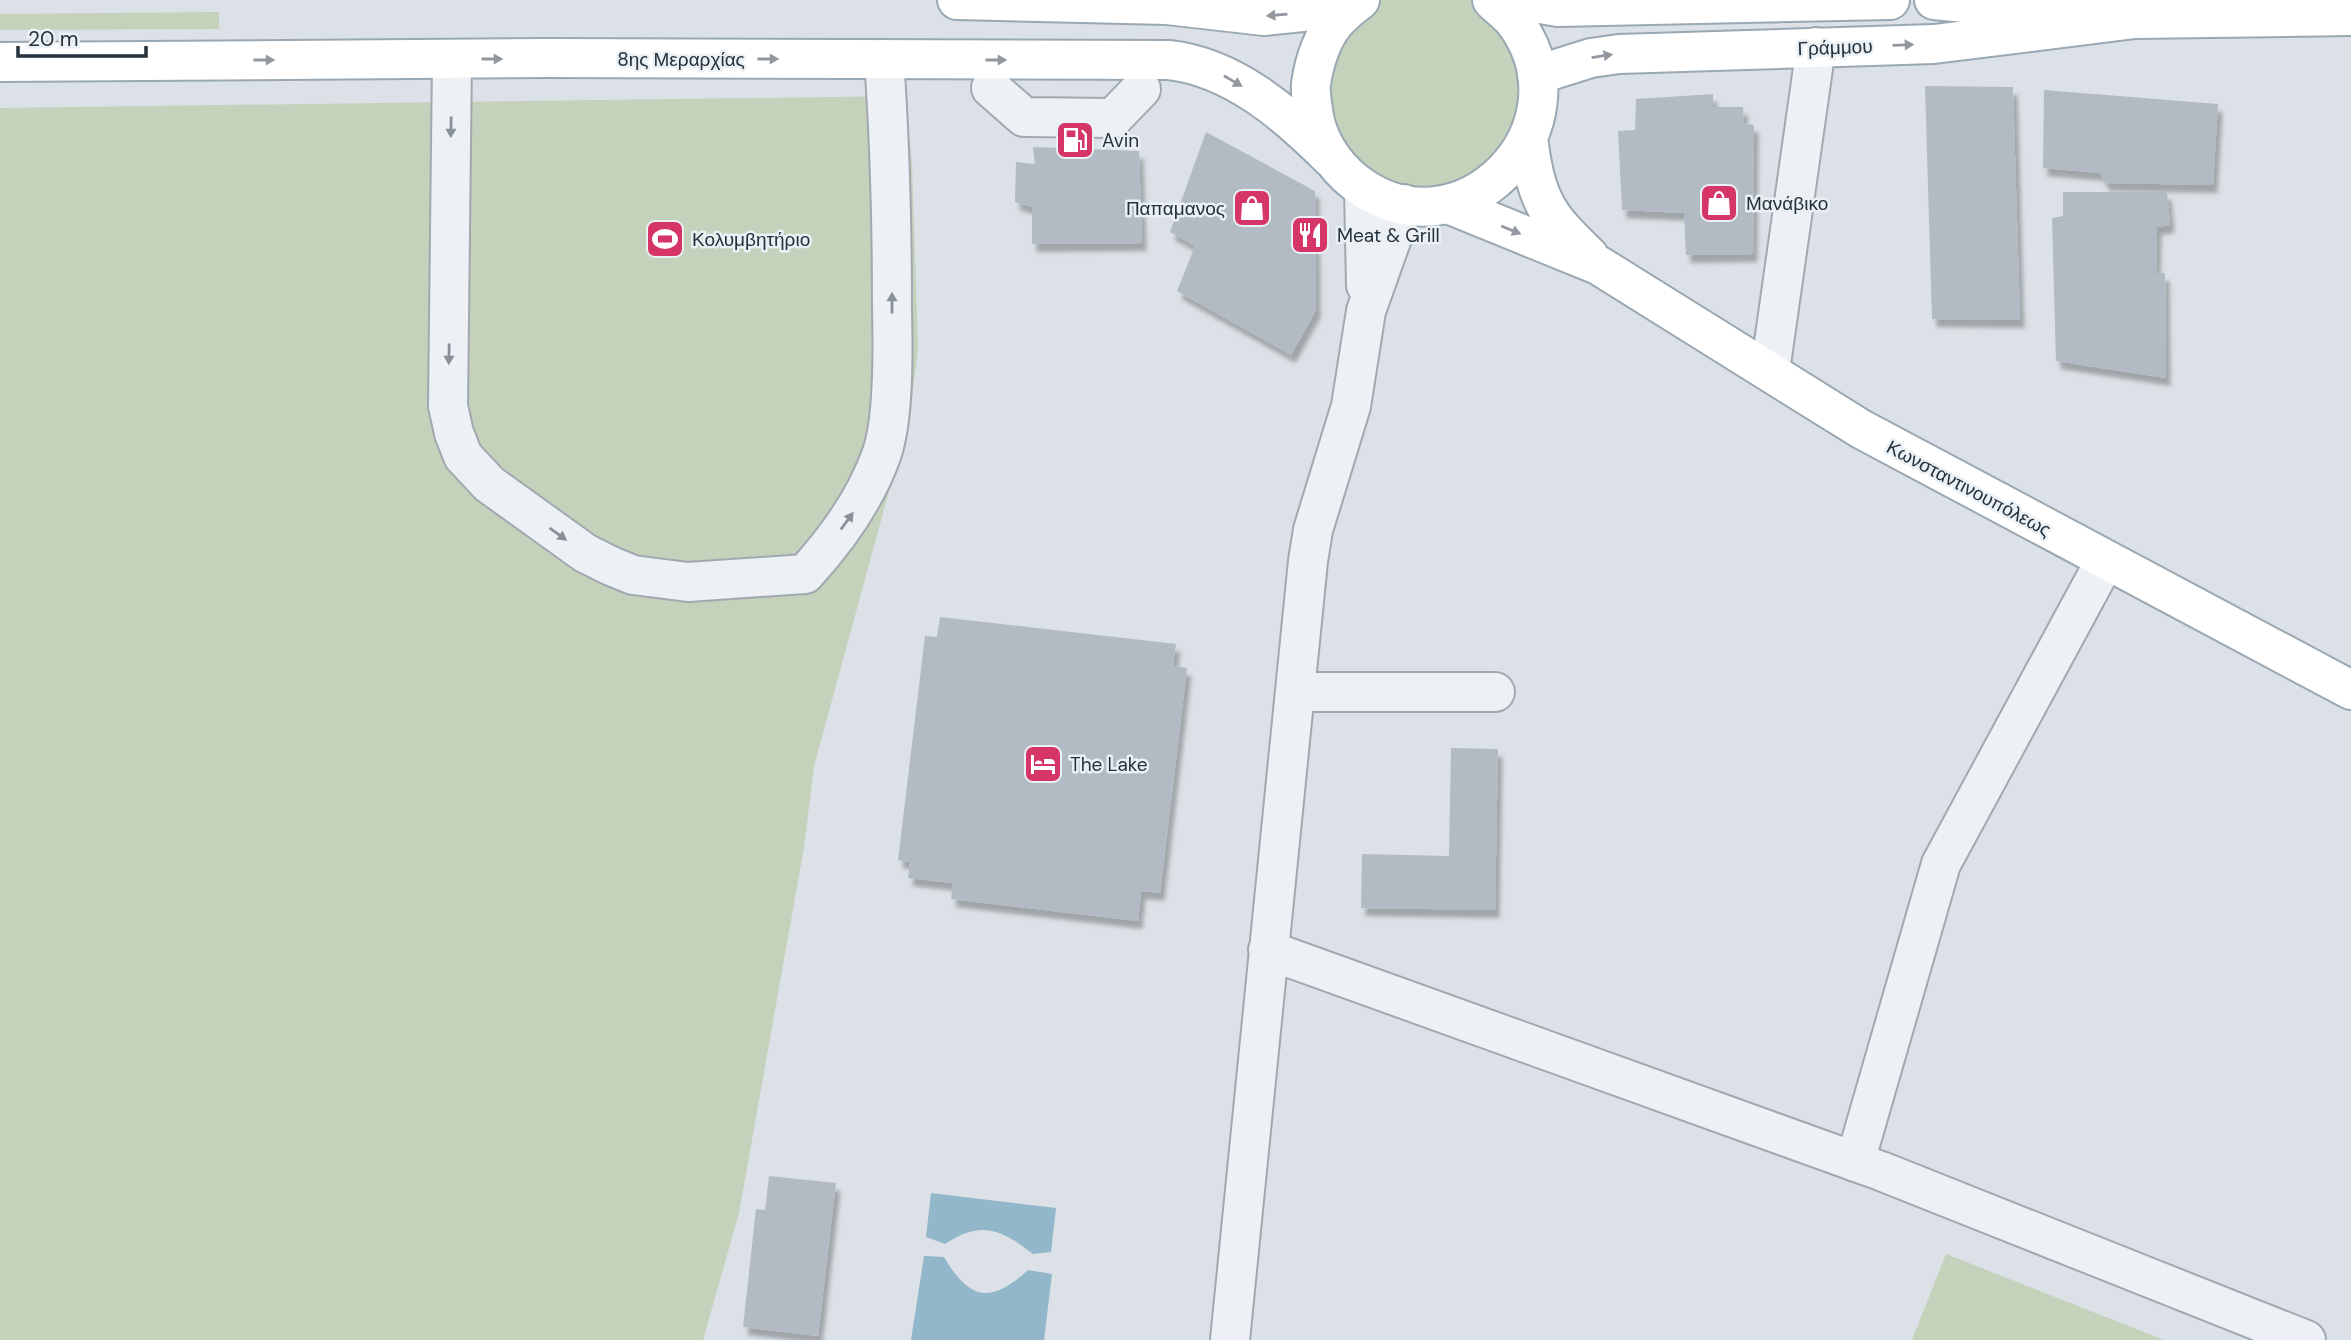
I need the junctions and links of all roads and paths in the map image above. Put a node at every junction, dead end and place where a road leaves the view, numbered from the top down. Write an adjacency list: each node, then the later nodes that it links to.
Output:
1 (957, 0): 8 (main road)
2 (1343, 0): 8 (main road, one-way to 8)
3 (1360, 0): 20 (main road)
4 (1492, 0): 16 (main road)
5 (1517, 0): 6 (main road)
6 (1890, 0)
7 (1934, 0): 11 (main road, Γράμμου)
8 (1167, 3)
9 (2287, 9): 10 (main road, Γράμμου); 11 (main road, Γράμμου)
10 (2351, 16)
11 (2135, 19): 12 (main road, Γράμμου, one-way to 11)
12 (1816, 47): 16 (main road, Γράμμου, one-way to 12); 26 (street)
13 (452, 59): 14 (main road, 8ης Μεραρχίας, one-way to 14); 14 (street, one-way to 14); 15 (main road, 8ης Μεραρχίας, one-way to 13)
14 (884, 59): 20 (main road, 8ης Μεραρχίας, one-way to 20)
15 (0, 62)
16 (1537, 75): 19 (main road)
17 (991, 88): 18 (street)
18 (1141, 89)
19 (1528, 138): 23 (main road); 24 (main road, Κωνσταντινουπόλεως)
20 (1331, 158): 21 (main road)
21 (1363, 188): 22 (main road); 25 (street)
22 (1404, 204): 23 (main road); 25 (street)
23 (1448, 204): 24 (main road, Κωνσταντινουπόλεως, one-way to 24)
24 (1598, 265): 26 (main road, Κωνσταντινουπόλεως)
25 (1366, 311): 29 (street)
26 (1770, 371): 27 (main road, Κωνσταντινουπόλεως)
27 (2105, 561): 28 (main road, Κωνσταντινουπόλεως); 32 (street)
28 (2351, 690)
29 (1295, 692): 30 (street); 31 (street)
30 (1495, 692)
31 (1268, 950): 32 (street); 33 (street)
32 (1855, 1162): 34 (street)
33 (1230, 1340)
34 (2306, 1340)

